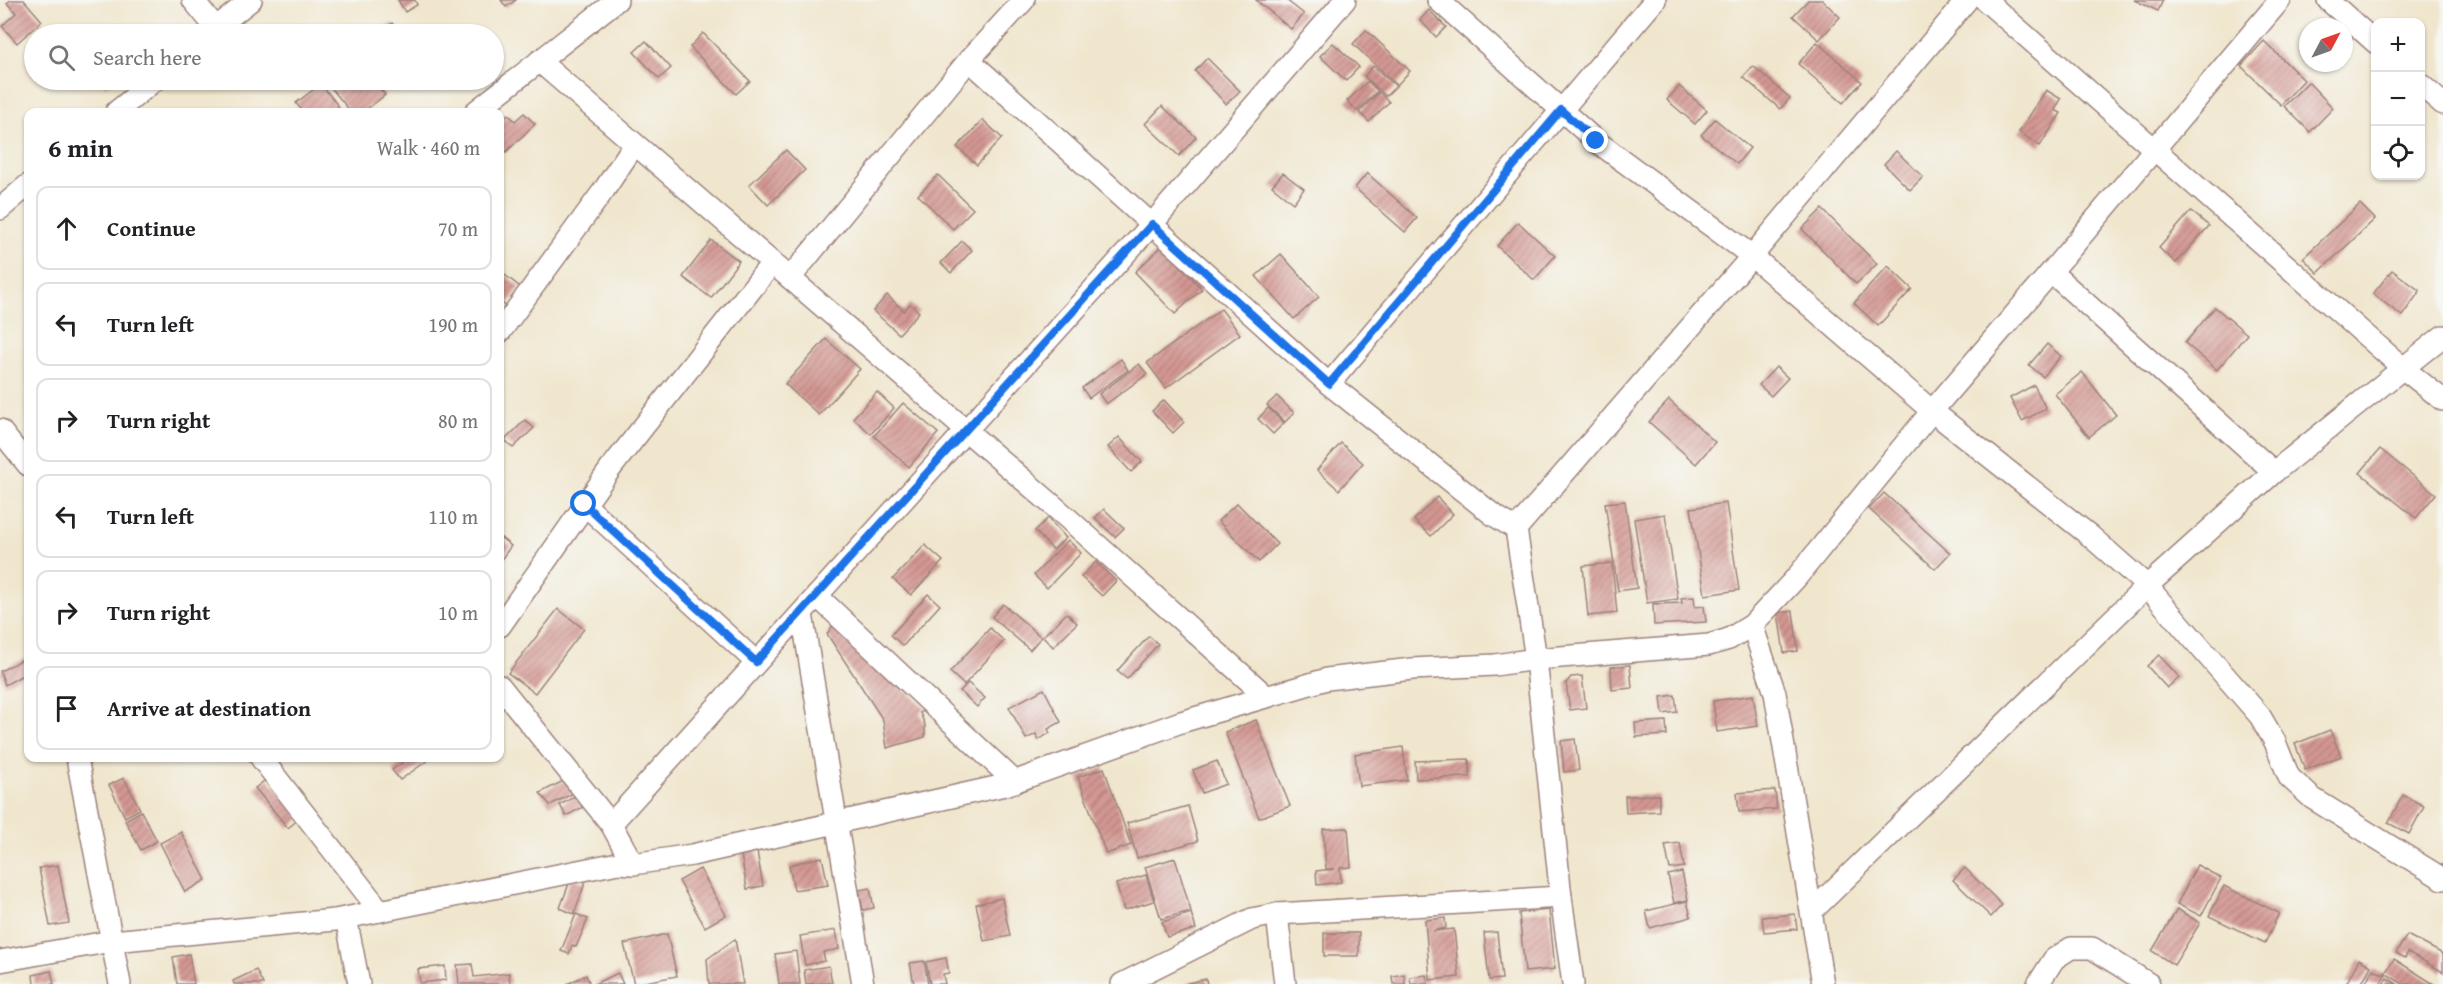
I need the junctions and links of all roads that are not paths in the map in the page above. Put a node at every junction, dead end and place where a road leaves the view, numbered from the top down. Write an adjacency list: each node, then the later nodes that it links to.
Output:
1 (193, 0): 12 (street)
2 (251, 0): 13 (street)
3 (617, 0): 16 (street)
4 (1024, 0): 15 (street)
5 (1345, 0): 29 (street)
6 (1438, 0): 24 (street)
7 (1654, 0): 24 (street)
8 (1967, 0): 30 (street)
9 (1985, 0): 26 (street)
10 (2280, 0): 26 (street)
11 (2328, 0): 14 (street)
12 (208, 24)
13 (221, 24)
14 (2371, 39)
15 (969, 60): 29 (street); 33 (street)
16 (539, 61): 18 (street); 25 (street)
17 (2425, 88): 21 (street)
18 (504, 89)
19 (143, 90): 22 (street)
20 (503, 90): 23 (street)
21 (2443, 104)
22 (121, 108)
23 (480, 108)
24 (1561, 110): 30 (street); 37 (street)
25 (634, 145): 31 (street); 34 (street)
26 (2155, 149): 32 (street); 36 (street)
27 (24, 188): 28 (street)
28 (0, 209)
29 (1152, 224): 37 (street); 41 (street)
30 (1752, 256): 39 (street); 45 (street)
31 (772, 262): 33 (street); 44 (street)
32 (2051, 272): 39 (street); 43 (street)
33 (790, 278): 41 (street)
34 (504, 327)
35 (2443, 336): 36 (street)
36 (2404, 369): 38 (street); 43 (street)
37 (1329, 384): 45 (street)
38 (2443, 400)
39 (1932, 411): 46 (street); 50 (street)
40 (0, 430): 42 (street)
41 (967, 430): 47 (street); 54 (street)
42 (24, 460)
43 (2274, 472): 46 (street)
44 (584, 504): 49 (street); 52 (street)
45 (1516, 529): 51 (street)
46 (2147, 586): 61 (street); 64 (street)
47 (817, 596): 48 (street); 57 (street)
48 (802, 614): 52 (street); 58 (street)
49 (504, 620)
50 (1752, 625): 51 (street); 64 (street)
51 (1536, 659): 54 (street); 62 (street)
52 (756, 662): 59 (street)
53 (504, 691): 59 (street)
54 (1267, 697): 57 (street)
55 (78, 762): 67 (street)
56 (264, 762): 63 (street)
57 (1015, 782): 58 (street)
58 (836, 822): 60 (street); 71 (street)
59 (611, 824): 60 (street)
60 (633, 864): 63 (street)
61 (2443, 879)
62 (1561, 897): 65 (street); 74 (street)
63 (380, 911): 66 (street)
64 (1812, 911): 75 (street)
65 (1277, 914): 72 (street); 73 (street)
66 (346, 918): 67 (street); 70 (street)
67 (112, 941): 68 (street); 69 (street)
68 (0, 961)
69 (120, 984)
70 (359, 984)
71 (863, 984)
72 (1122, 984)
73 (1285, 984)
74 (1574, 984)
75 (1823, 984)
76 (2038, 984): 77 (street)
77 (2149, 984)

